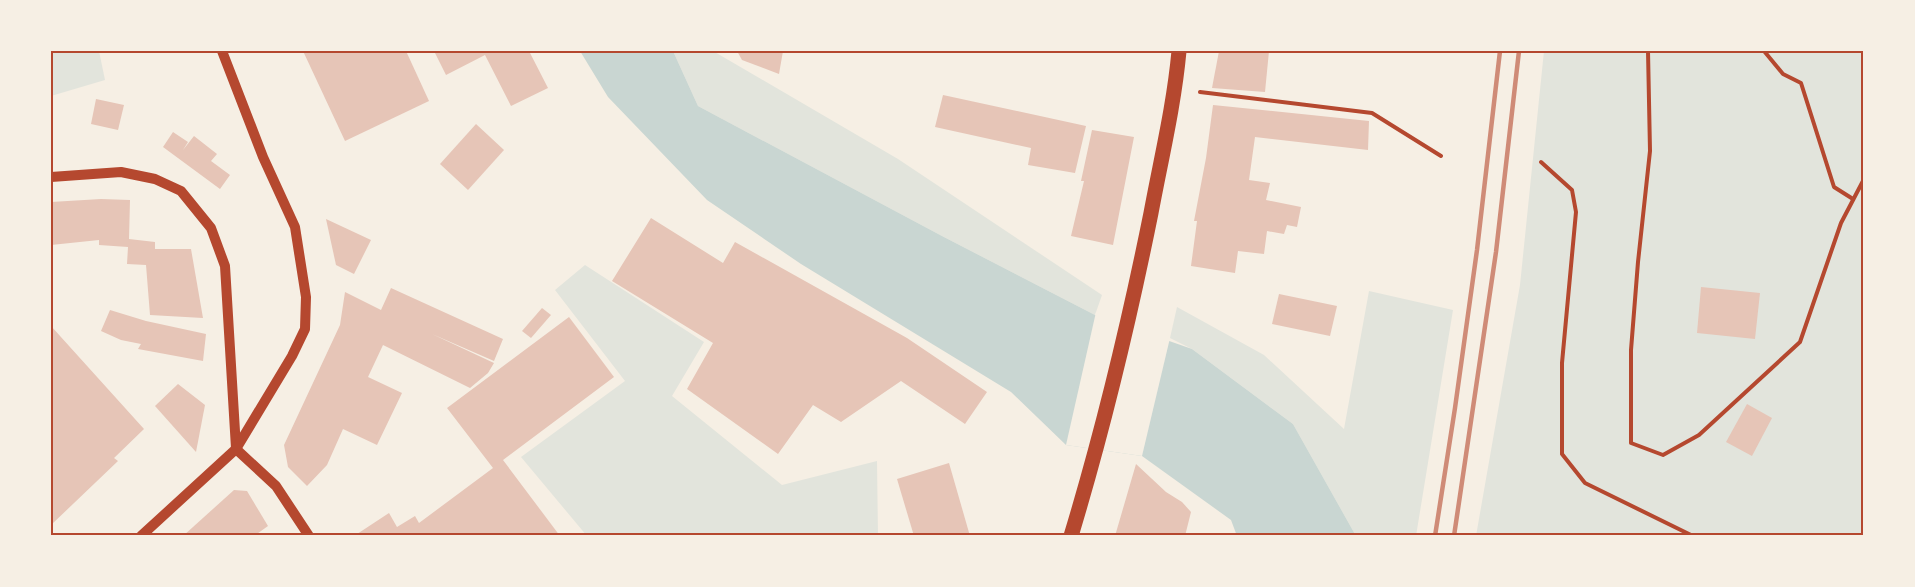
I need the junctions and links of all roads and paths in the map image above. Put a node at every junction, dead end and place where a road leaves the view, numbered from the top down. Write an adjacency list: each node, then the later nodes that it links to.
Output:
1 (222, 51): 11 (street)
2 (1179, 51): 5 (main road)
3 (1648, 51): 10 (path)
4 (1764, 51): 10 (path)
5 (1175, 89): 6 (path); 14 (main road)
6 (1441, 156)
7 (1541, 162): 15 (path)
8 (51, 177): 11 (street)
9 (1864, 179): 10 (path)
10 (1853, 199)
11 (236, 449): 12 (street); 13 (street)
12 (141, 536)
13 (309, 536)
14 (1071, 536)
15 (1693, 536)

